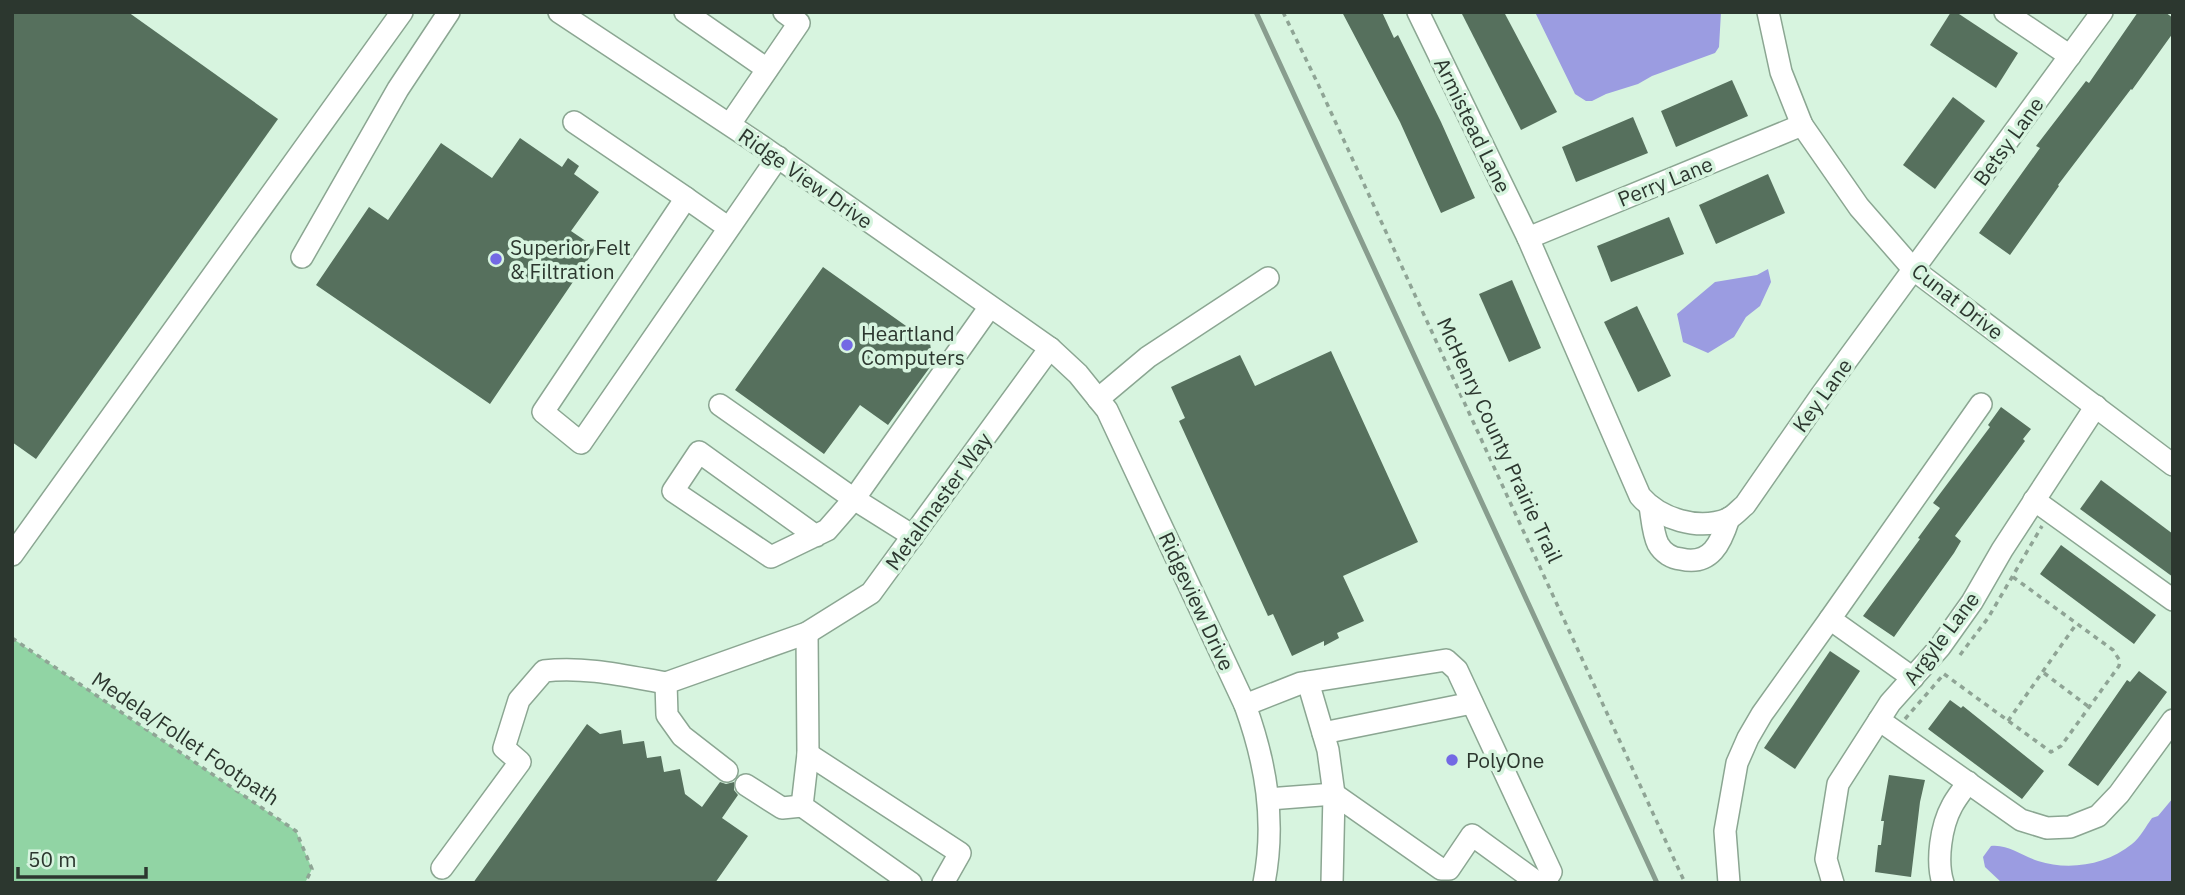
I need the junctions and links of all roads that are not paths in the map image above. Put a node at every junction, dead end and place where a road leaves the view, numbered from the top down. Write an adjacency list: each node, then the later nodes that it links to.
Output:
1 (402, 12): 35 (street)
2 (449, 12): 19 (street)
3 (559, 12): 13 (street, Ridge View Drive)
4 (685, 12): 11 (street)
5 (785, 12): 11 (street)
6 (1418, 12): 18 (street, Armistead Lane)
7 (1768, 12): 14 (street, Cunat Drive)
8 (2005, 12): 10 (street)
9 (2102, 12): 10 (street, Betsy Lane)
10 (2070, 56): 20 (street, Betsy Lane)
11 (767, 69): 13 (street)
12 (574, 122): 16 (street)
13 (730, 124): 15 (street, Ridge View Drive)
14 (1802, 125): 18 (street, Perry Lane); 20 (street, Cunat Drive)
15 (778, 157): 17 (street); 22 (street, Ridge View Drive)
16 (686, 198): 17 (street); 17 (street)
17 (729, 228)
18 (1528, 238): 31 (street, Key Lane)
19 (302, 257)
20 (1914, 270): 27 (street, Cunat Drive); 32 (street, Key Lane)
21 (1268, 278): 24 (street)
22 (989, 308): 23 (street, Ridge View Drive); 29 (street)
23 (1050, 348): 24 (street, Ridgeview Drive); 34 (street, Metalmaster Way)
24 (1098, 398): 43 (street, Ridgeview Drive)
25 (1982, 404): 37 (street)
26 (720, 405): 29 (street)
27 (2096, 406): 28 (street, Cunat Drive); 30 (street, Argyle Lane)
28 (2173, 465)
29 (854, 499): 33 (street); 34 (street)
30 (2034, 500): 36 (street); 39 (street, Argyle Lane)
31 (1650, 506): 32 (street); 32 (street, Key Lane)
32 (1729, 518)
33 (816, 536): 33 (street)
34 (913, 536): 38 (street, Metalmaster Way)
35 (12, 555)
36 (2173, 600)
37 (1830, 619): 39 (street); 61 (street)
38 (807, 633): 41 (street, Metalmaster Way); 47 (street)
39 (1913, 678): 44 (street, Argyle Lane)
40 (1308, 682): 42 (street); 43 (street); 46 (street)
41 (666, 683): 48 (street); 54 (street)
42 (1472, 703): 46 (street); 60 (street)
43 (1245, 705): 52 (street, Ridgeview Drive)
44 (1879, 720): 49 (street); 62 (street, Argyle Lane)
45 (2173, 720): 49 (street)
46 (1323, 733): 51 (street)
47 (808, 754): 53 (street); 56 (street)
48 (727, 771)
49 (1968, 782): 63 (street)
50 (746, 785): 53 (street)
51 (1334, 794): 52 (street); 58 (street); 59 (street)
52 (1268, 799): 57 (street, Ridgeview Drive)
53 (802, 806): 55 (street)
54 (442, 868)
55 (911, 883)
56 (943, 883)
57 (1264, 883)
58 (1332, 883)
59 (1538, 883)
60 (1544, 883)
61 (1729, 883)
62 (1833, 883)
63 (1943, 883)

